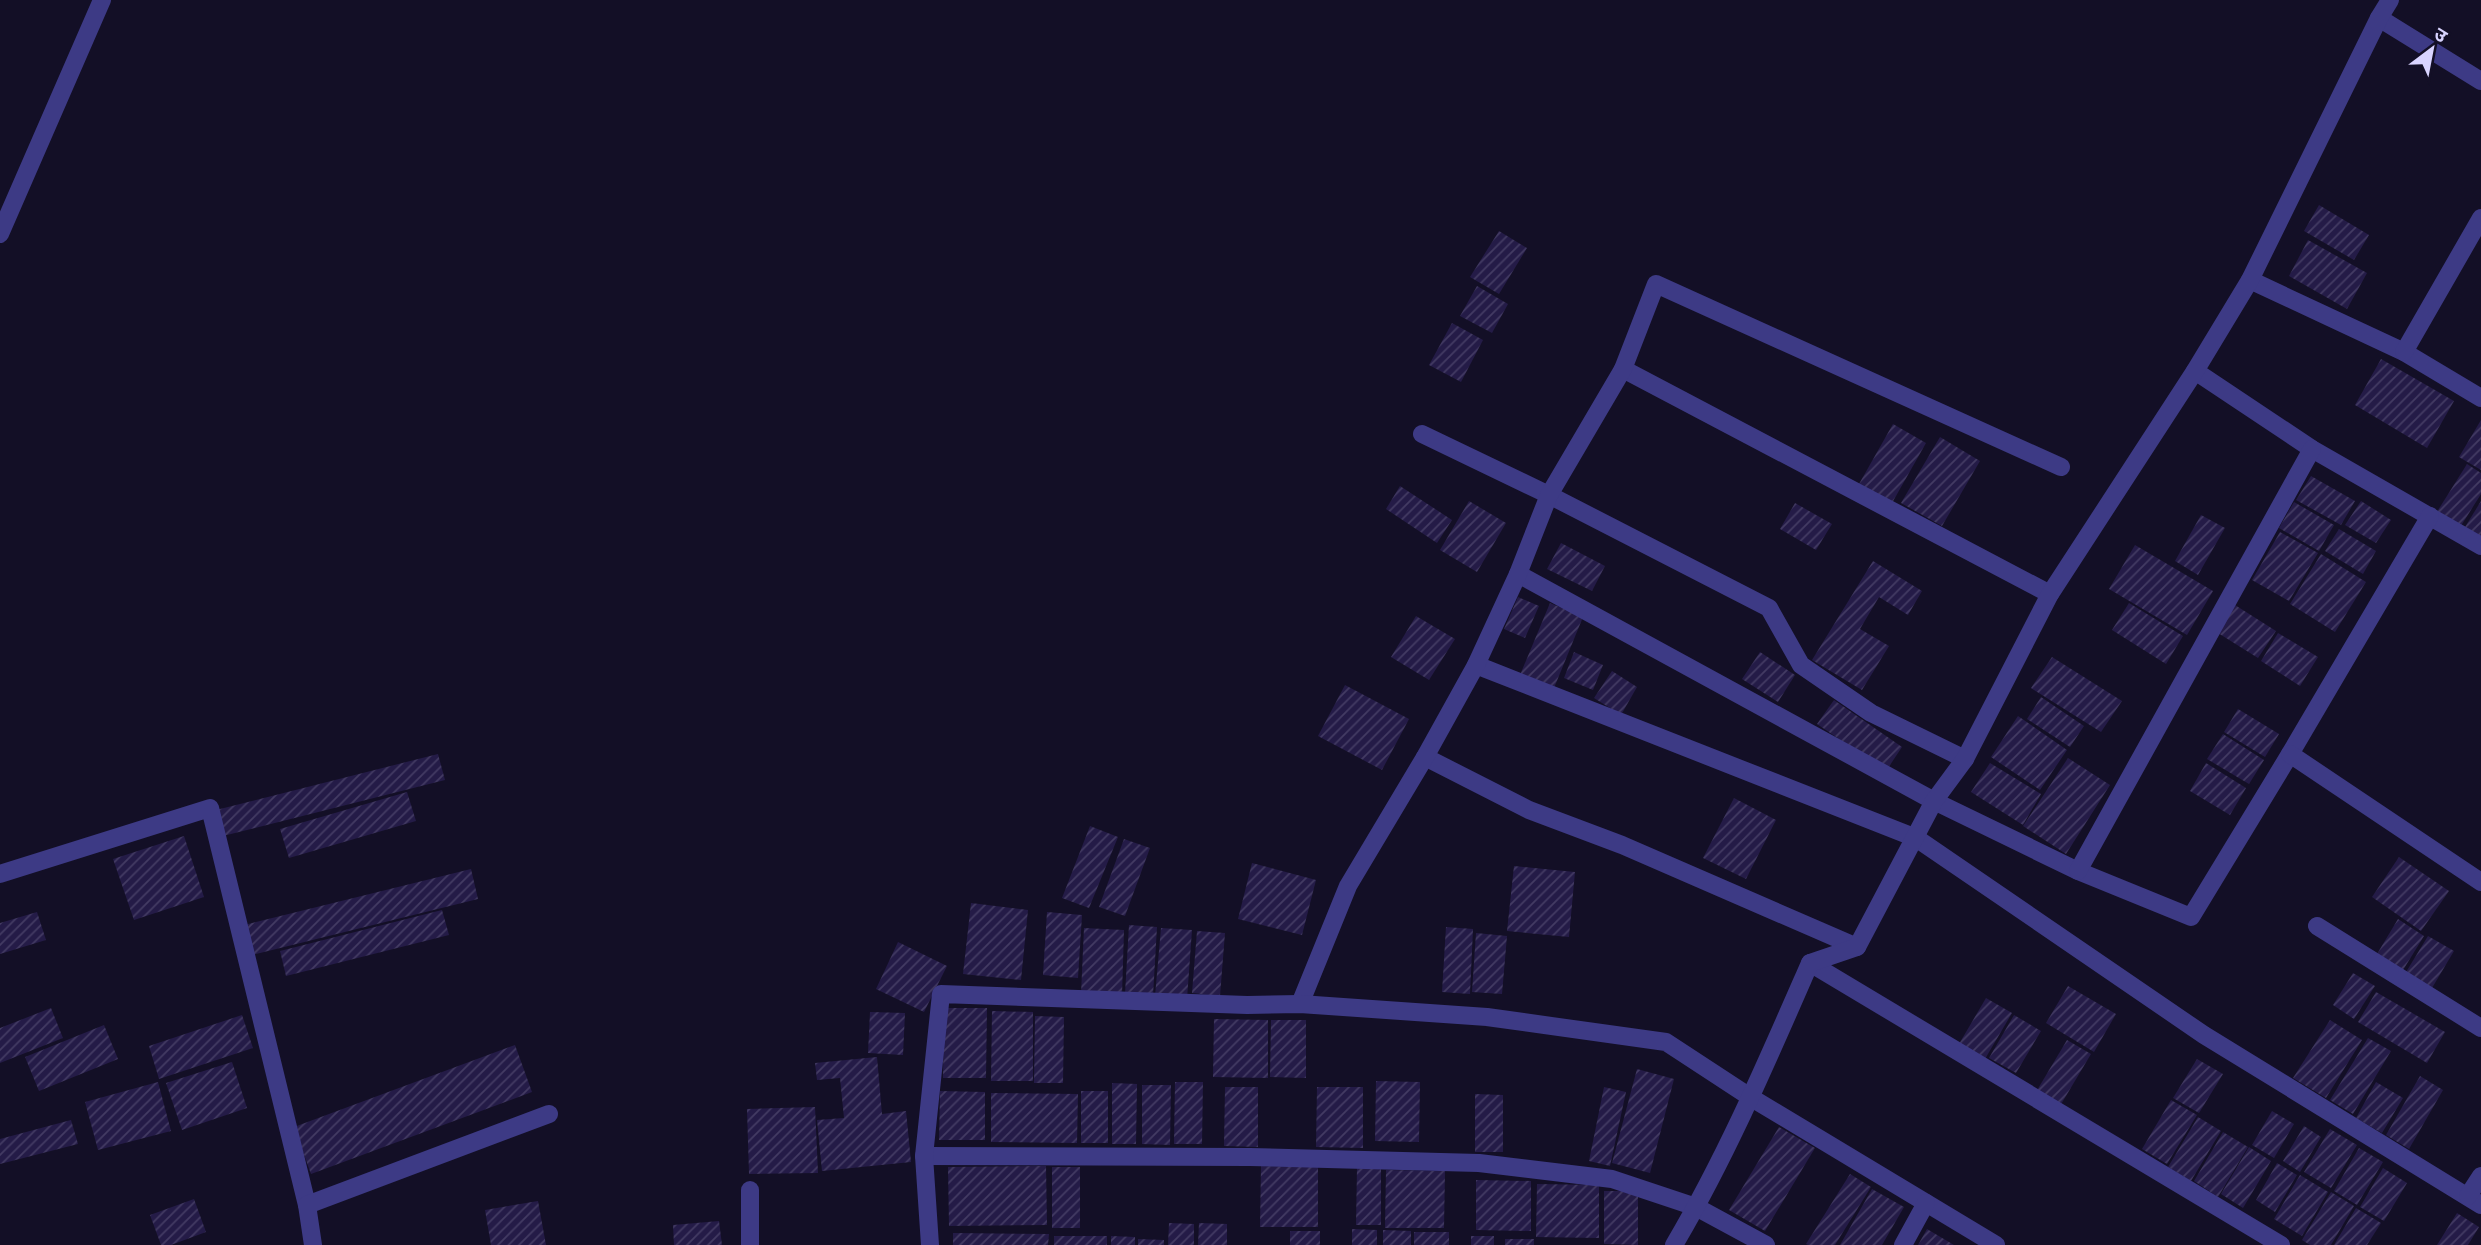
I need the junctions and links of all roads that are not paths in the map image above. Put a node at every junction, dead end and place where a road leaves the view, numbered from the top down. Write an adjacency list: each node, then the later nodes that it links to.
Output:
1 (102, 0): 6 (street)
2 (2390, 0): 3 (street)
3 (2379, 18): 4 (street); 7 (street)
4 (2481, 81)
5 (2481, 218): 8 (street)
6 (0, 233)
7 (2249, 280): 8 (street); 10 (street)
8 (2404, 352): 11 (street)
9 (1623, 369): 14 (street); 15 (street); 19 (street)
10 (2195, 371): 13 (street); 19 (street)
11 (2481, 398)
12 (1422, 433): 15 (street)
13 (2312, 449): 16 (street); 26 (street)
14 (2061, 467)
15 (1549, 495): 18 (street); 23 (street)
16 (2430, 516): 17 (street); 21 (street)
17 (2481, 546)
18 (1518, 573): 20 (street); 24 (street)
19 (2050, 594): 23 (street)
20 (1476, 665): 22 (street); 25 (street)
21 (2290, 754): 26 (street); 28 (street)
22 (1425, 757): 30 (street); 32 (street)
23 (1965, 759): 24 (street)
24 (1934, 801): 25 (street); 26 (street)
25 (1916, 838): 30 (street); 39 (street)
26 (2078, 871)
27 (0, 874): 41 (street)
28 (2481, 882)
29 (2317, 926): 33 (street)
30 (1857, 947): 31 (street)
31 (1810, 963): 34 (street); 50 (street)
32 (1300, 1004): 34 (street); 36 (street)
33 (2481, 1028)
34 (1750, 1097): 40 (street); 42 (street)
35 (549, 1114): 41 (street)
36 (924, 1156): 42 (street); 45 (street)
37 (2481, 1176): 39 (street)
38 (750, 1190): 44 (street)
39 (2474, 1200)
40 (1926, 1203): 48 (street); 49 (street)
41 (307, 1205): 43 (street)
42 (1696, 1207): 46 (street); 47 (street)
43 (313, 1245)
44 (750, 1245)
45 (930, 1245)
46 (1674, 1245)
47 (1766, 1245)
48 (1903, 1245)
49 (1996, 1245)
50 (2281, 1245)

